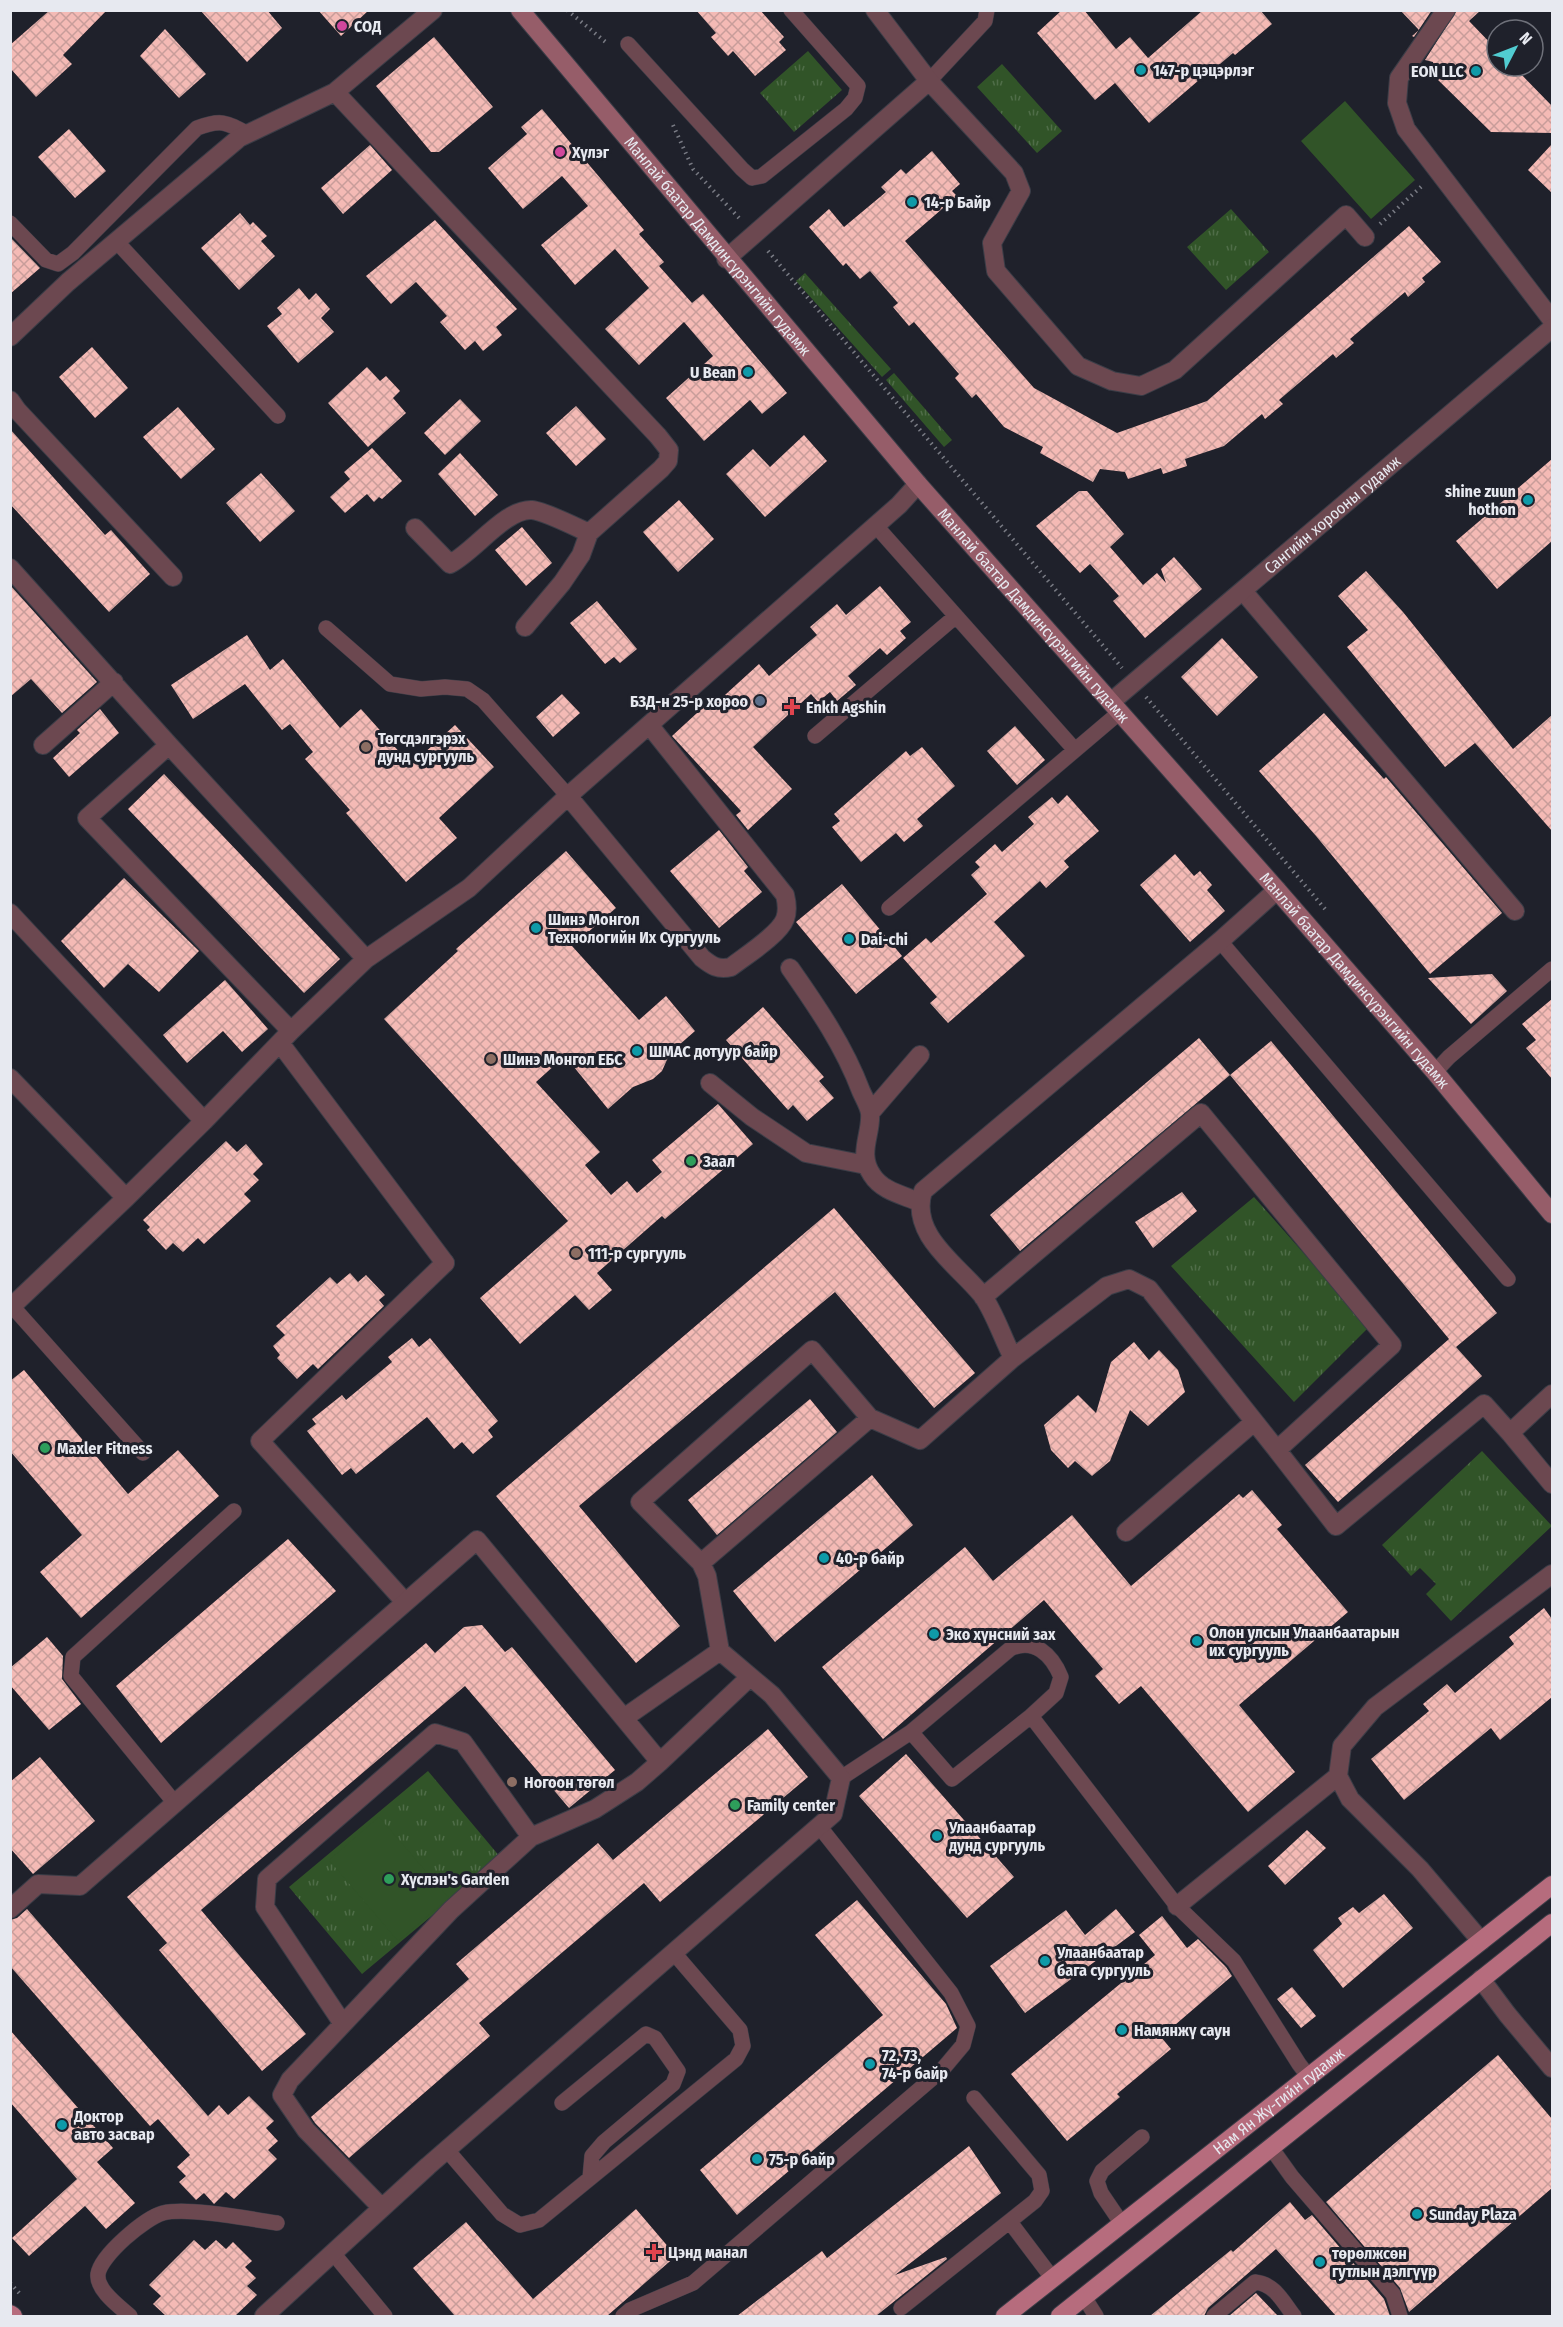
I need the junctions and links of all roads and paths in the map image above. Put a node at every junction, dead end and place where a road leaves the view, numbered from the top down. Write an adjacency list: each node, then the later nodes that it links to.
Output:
1 (433, 10): 11 (street)
2 (520, 10): 19 (main road, Манлай баатар Дамдинсүрэнгийн гудамж)
3 (567, 10): 9 (path)
4 (791, 10): 8 (lane)
5 (875, 10): 10 (street)
6 (987, 10): 10 (lane)
7 (1446, 10): 14 (street)
8 (628, 44)
9 (611, 49)
10 (929, 81): 16 (street); 17 (street)
11 (335, 92): 13 (street); 28 (street)
12 (673, 124): 16 (path)
13 (248, 134): 15 (lane); 18 (street)
14 (1437, 172): 17 (path); 20 (street)
15 (10, 223)
16 (753, 234): 19 (street); 36 (path)
17 (1365, 237)
18 (117, 242): 22 (street); 24 (lane)
19 (726, 259): 25 (main road, Манлай баатар Дамдинсүрэнгийн гудамж)
20 (1552, 320)
21 (1552, 328): 31 (street, Сангийн хорооны гудамж)
22 (10, 337)
23 (10, 400): 30 (street)
24 (278, 416)
25 (918, 484): 26 (street); 37 (main road, Манлай баатар Дамдинсүрэнгийн гудамж)
26 (876, 526): 32 (lane); 38 (street)
27 (415, 528): 28 (street)
28 (589, 533): 33 (street)
29 (10, 568): 35 (street)
30 (173, 578)
31 (1243, 591): 36 (street, Сангийн хорооны гудамж); 46 (street)
32 (956, 616): 39 (lane); 42 (lane)
33 (525, 627)
34 (326, 628): 43 (lane)
35 (114, 682): 40 (street); 41 (street)
36 (1135, 683): 37 (street, Сангийн хорооны гудамж); 48 (path)
37 (1115, 707): 42 (lane); 44 (main road, Манлай баатар Дамдинсүрэнгийн гудамж)
38 (650, 726): 43 (street); 43 (street)
39 (815, 736)
40 (43, 745)
41 (169, 745): 50 (street); 53 (street)
42 (1075, 750): 45 (lane)
43 (568, 796): 50 (street)
44 (1277, 890): 49 (street); 55 (main road, Манлай баатар Дамдинсүрэнгийн гудамж)
45 (889, 908)
46 (1515, 911)
47 (10, 913): 59 (street)
48 (1332, 917)
49 (1220, 940): 62 (street); 64 (lane)
50 (366, 959): 53 (street)
51 (790, 968): 58 (street)
52 (1552, 969): 55 (lane)
53 (286, 1037): 59 (street); 79 (street)
54 (920, 1055): 58 (street)
55 (1435, 1072): 63 (main road, Манлай баатар Дамдинсүрэнгийн гудамж)
56 (10, 1078): 61 (street)
57 (710, 1083): 60 (street)
58 (870, 1113): 60 (street)
59 (204, 1121): 61 (street)
60 (866, 1165): 62 (street)
61 (126, 1198): 66 (street)
62 (919, 1202): 65 (street)
63 (1552, 1214)
64 (1508, 1279)
65 (983, 1297): 67 (street); 72 (street)
66 (11, 1307): 73 (lane)
67 (1013, 1358): 69 (street); 70 (street)
68 (1552, 1394): 71 (street)
69 (870, 1418): 77 (street); 77 (street)
70 (1254, 1422): 72 (street); 76 (street)
71 (1510, 1433): 72 (street); 74 (street)
72 (1276, 1450)
73 (143, 1453)
74 (1552, 1484)
75 (234, 1511): 88 (lane)
76 (1126, 1532)
77 (701, 1563): 80 (street)
78 (1552, 1574): 86 (street)
79 (405, 1602): 83 (street); 88 (street)
80 (720, 1651): 81 (street); 83 (street)
81 (750, 1677): 85 (street); 87 (street)
82 (1031, 1716): 84 (lane); 84 (lane); 92 (lane)
83 (624, 1718): 85 (street)
84 (911, 1732): 87 (lane)
85 (660, 1762): 90 (street)
86 (1338, 1776): 92 (street); 95 (street)
87 (841, 1778): 89 (street)
88 (174, 1802): 93 (street)
89 (819, 1826): 96 (street); 118 (lane)
90 (531, 1837): 98 (street); 98 (street)
91 (1552, 1885): 95 (main road, Нам Ян Жү-гийн гудамж)
92 (1177, 1906): 100 (lane)
93 (10, 1909)
94 (1552, 1923): 97 (main road, Нам Ян Жү-гийн гудамж)
95 (1482, 1941): 100 (main road, Нам Ян Жү-гийн гудамж)
96 (674, 1953): 105 (street); 106 (lane)
97 (1481, 1979): 99 (street); 104 (main road, Нам Ян Жү-гийн гудамж)
98 (342, 2024): 107 (street)
99 (1552, 2068)
100 (1309, 2077): 110 (main road, Нам Ян Жү-гийн гудамж)
101 (975, 2098): 108 (lane)
102 (562, 2103): 106 (lane)
103 (1142, 2138): 110 (lane)
104 (1272, 2149): 113 (main road, Нам Ян Жү-гийн гудамж); 124 (lane)
105 (447, 2150): 106 (lane); 107 (street)
106 (590, 2178)
107 (382, 2208): 111 (street)
108 (1010, 2222): 112 (lane); 114 (lane)
109 (277, 2223): 115 (lane)
110 (1122, 2224): 112 (main road, Нам Ян Жү-гийн гудамж)
111 (333, 2253): 116 (street); 117 (lane)
112 (1053, 2279): 119 (main road, Нам Ян Жү-гийн гудамж)
113 (1084, 2297): 120 (main road, Нам Ян Жү-гийн гудамж); 121 (lane)
114 (901, 2308)
115 (130, 2316)
116 (264, 2316)
117 (385, 2316)
118 (623, 2316)
119 (1005, 2316)
120 (1059, 2316)
121 (1096, 2316)
122 (1214, 2316): 123 (lane)
123 (1294, 2316)
124 (1400, 2316)

